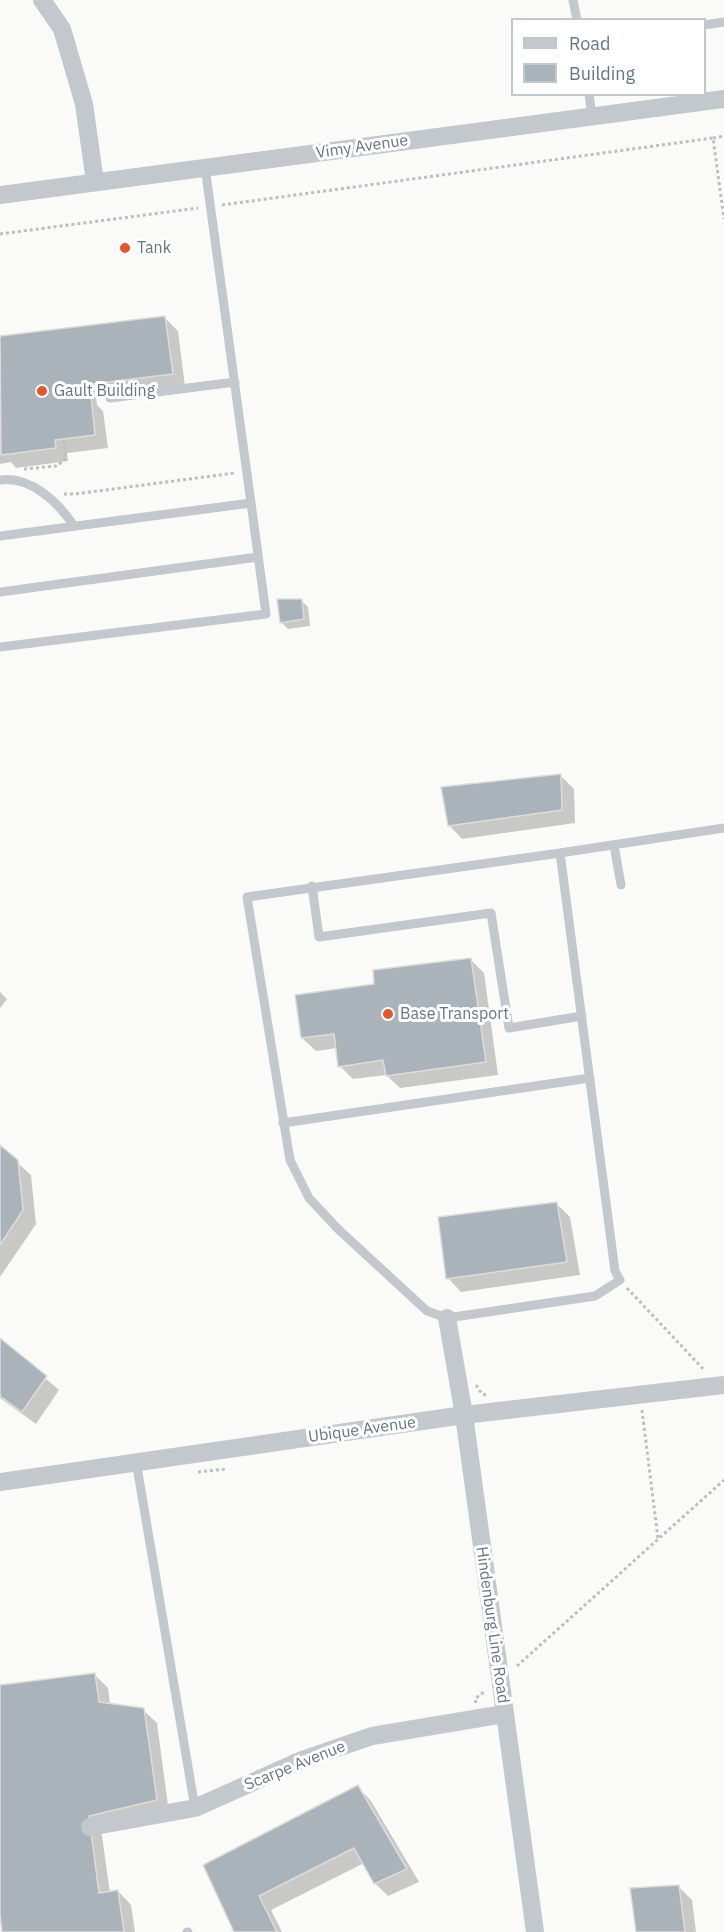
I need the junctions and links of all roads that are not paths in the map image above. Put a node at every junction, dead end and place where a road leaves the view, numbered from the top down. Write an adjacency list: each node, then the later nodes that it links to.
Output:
1 (42, 0): 10 (street)
2 (573, 0): 3 (lane)
3 (577, 18)
4 (724, 22): 5 (lane)
5 (706, 25)
6 (589, 96): 8 (lane)
7 (724, 99): 8 (street, Vimy Avenue)
8 (592, 116): 9 (street, Vimy Avenue)
9 (205, 167): 10 (street, Vimy Avenue); 12 (lane)
10 (95, 182): 11 (street, Vimy Avenue)
11 (0, 195)
12 (234, 382): 13 (lane); 15 (lane)
13 (110, 398)
14 (0, 480): 16 (lane)
15 (251, 503): 16 (lane); 18 (lane)
16 (74, 526): 17 (lane)
17 (0, 536)
18 (258, 557): 19 (lane); 20 (lane)
19 (0, 592)
20 (0, 647)
21 (724, 828): 22 (lane)
22 (614, 845): 23 (lane); 24 (lane)
23 (560, 853): 25 (lane); 26 (lane)
24 (621, 885)
25 (312, 886): 26 (lane); 28 (lane)
26 (582, 1016): 27 (lane)
27 (590, 1078): 28 (lane); 29 (lane)
28 (283, 1123): 29 (lane)
29 (447, 1318): 31 (street, Hindenburg Line Road)
30 (719, 1377): 31 (street, Ubique Avenue)
31 (464, 1415): 32 (street, Ubique Avenue); 34 (street, Hindenburg Line Road)
32 (136, 1461): 33 (street, Ubique Avenue); 35 (lane)
33 (0, 1482)
34 (504, 1714): 35 (street, Scarpe Avenue); 37 (street, Hindenburg Line Road)
35 (195, 1808): 36 (street, Scarpe Avenue)
36 (90, 1827)
37 (535, 1932)

